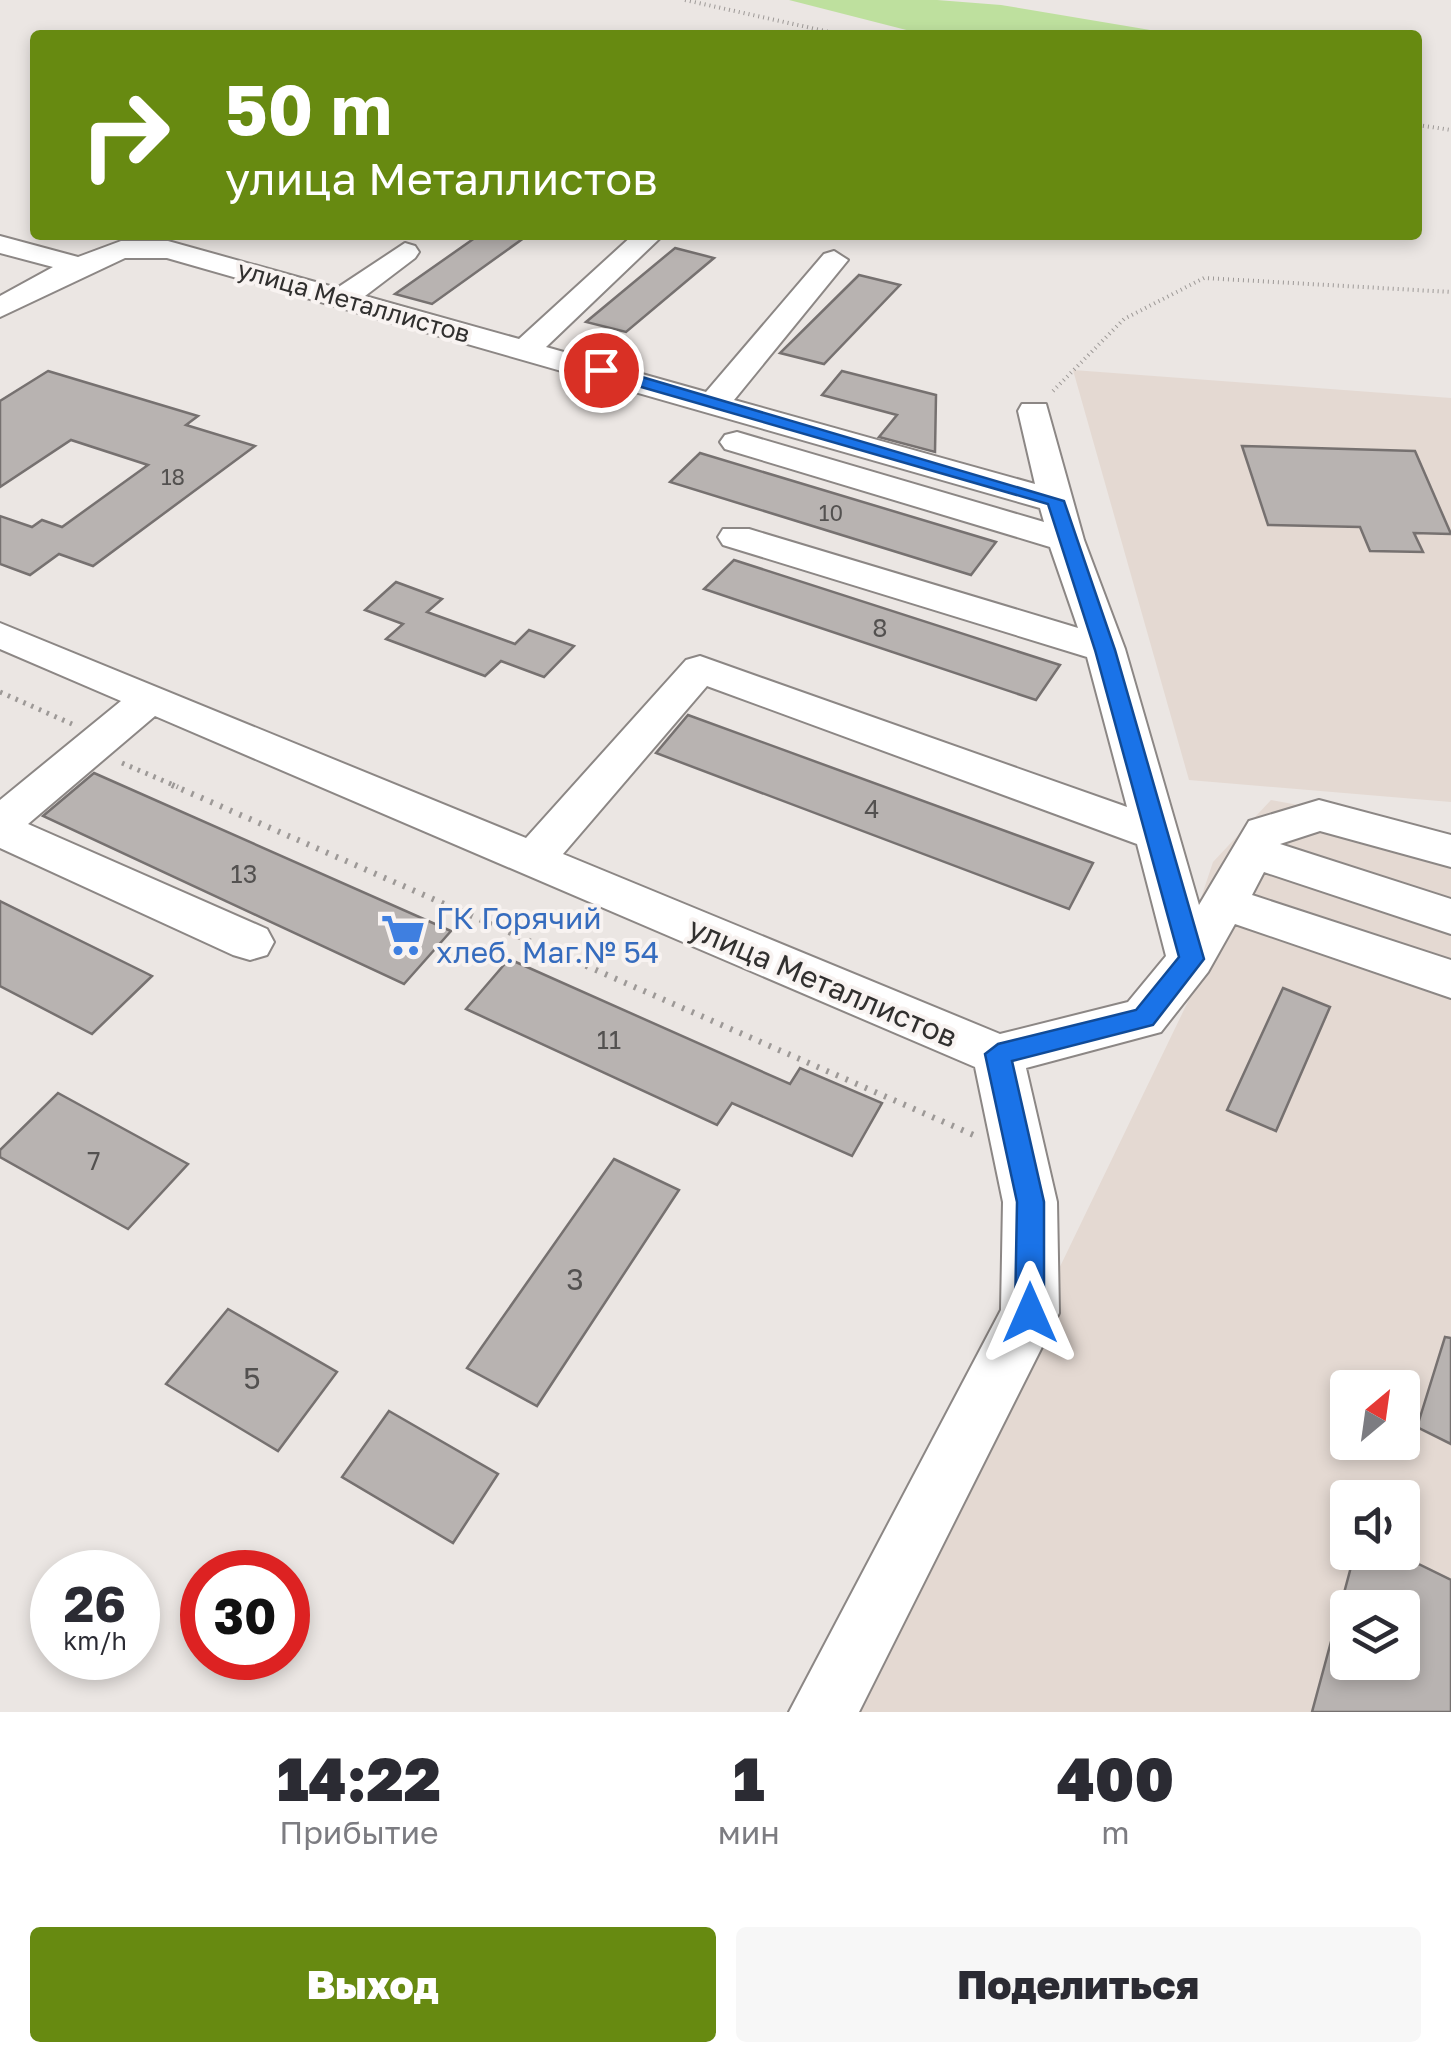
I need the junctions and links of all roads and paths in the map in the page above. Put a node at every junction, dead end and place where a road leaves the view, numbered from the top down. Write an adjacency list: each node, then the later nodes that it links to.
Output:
1 (685, 0): 2 (path)
2 (821, 30)
3 (1422, 126): 4 (path)
4 (1451, 130)
5 (117, 240): 10 (street)
6 (644, 240): 14 (street)
7 (0, 244): 10 (street)
8 (405, 252): 12 (street)
9 (834, 260): 15 (street)
10 (70, 268): 12 (street, улица Металлистов); 13 (street, улица Металлистов)
11 (1451, 292): 16 (path)
12 (344, 297): 14 (street, улица Металлистов)
13 (0, 308)
14 (526, 349): 15 (street, улица Металлистов)
15 (715, 402): 18 (street, улица Металлистов)
16 (1034, 411): 18 (street)
17 (736, 442): 18 (street)
18 (1061, 520): 21 (street)
19 (736, 537): 21 (street)
20 (0, 636): 23 (street, улица Металлистов)
21 (1105, 650): 26 (street)
22 (0, 692): 24 (path)
23 (150, 698): 24 (street); 29 (street, улица Металлистов)
24 (90, 750): 25 (street); 36 (path)
25 (0, 826): 32 (street)
26 (1159, 835): 29 (street); 33 (street)
27 (1451, 851): 28 (street)
28 (1254, 852): 30 (street); 31 (street)
29 (534, 859): 35 (street, улица Металлистов)
30 (1224, 904): 33 (street); 34 (street)
31 (1451, 917)
32 (250, 942)
33 (1192, 959): 35 (street)
34 (1451, 979)
35 (998, 1054): 36 (street)
36 (1020, 1155): 37 (street)
37 (822, 1712)

